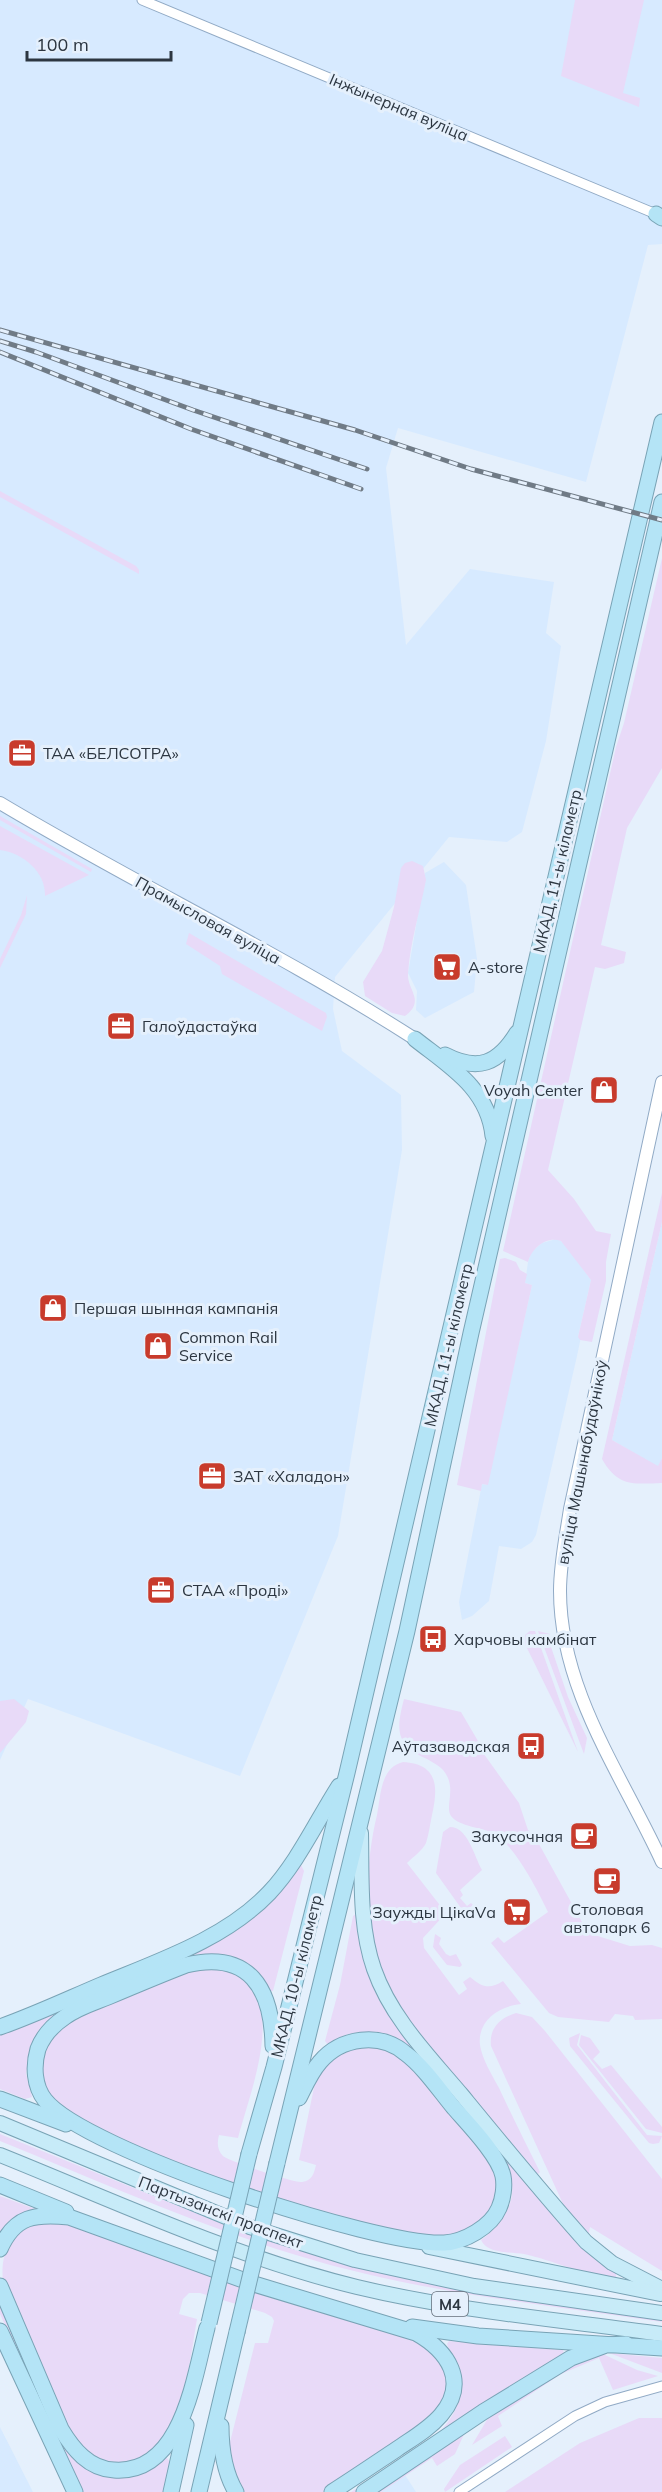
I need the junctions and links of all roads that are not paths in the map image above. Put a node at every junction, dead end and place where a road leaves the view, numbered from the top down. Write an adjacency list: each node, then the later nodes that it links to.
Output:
1 (142, 0): 2 (street, Інжынерная вуліца)
2 (660, 216)
3 (662, 422): 6 (highway, МКАД, 11-ы кіламетр)
4 (662, 502): 11 (highway, МКАД, 11-ы кіламетр)
5 (0, 803): 7 (main road, Прамысловая вуліца)
6 (522, 1026): 7 (highway); 9 (highway, МКАД, 11-ы кіламетр)
7 (415, 1039): 9 (highway)
8 (662, 1082): 14 (main road, вуліца Машынабудаўнікоў)
9 (494, 1148): 10 (highway, МКАД, 11-ы кіламетр)
10 (421, 1460): 12 (highway, МКАД, 10-ы кіламетр)
11 (442, 1463): 13 (highway, МКАД, 10-ы кіламетр)
12 (346, 1773): 15 (highway); 16 (highway, МКАД, 10-ы кіламетр)
13 (360, 1817): 19 (highway, МКАД, 10-ы кіламетр); 27 (main road)
14 (662, 1862)
15 (0, 2027)
16 (274, 2067): 20 (highway); 31 (highway, МКАД, 10-ы кіламетр, bridge)
17 (0, 2098): 20 (highway)
18 (0, 2123): 29 (main road, Партызанскі праспект / М4)
19 (286, 2125): 23 (highway); 37 (highway, МКАД, 10-ы кіламетр, bridge)
20 (103, 2137): 23 (highway)
21 (0, 2155): 33 (main road, Партызанскі праспект / М4)
22 (0, 2185): 24 (highway)
23 (380, 2235): 28 (main road)
24 (133, 2239): 25 (highway); 30 (highway)
25 (0, 2249)
26 (0, 2286): 31 (highway)
27 (662, 2289)
28 (662, 2294)
29 (662, 2313)
30 (380, 2322): 34 (highway); 42 (highway)
31 (208, 2325): 39 (highway, МКАД, 10-ы кіламетр)
32 (0, 2331): 38 (highway)
33 (662, 2334)
34 (626, 2344): 35 (highway); 43 (highway)
35 (662, 2348)
36 (662, 2386): 44 (street)
37 (222, 2399): 40 (highway, МКАД, 10-ы кіламетр); 41 (highway)
38 (75, 2492)
39 (171, 2492)
40 (199, 2492)
41 (236, 2492)
42 (332, 2492)
43 (364, 2492)
44 (459, 2492)

